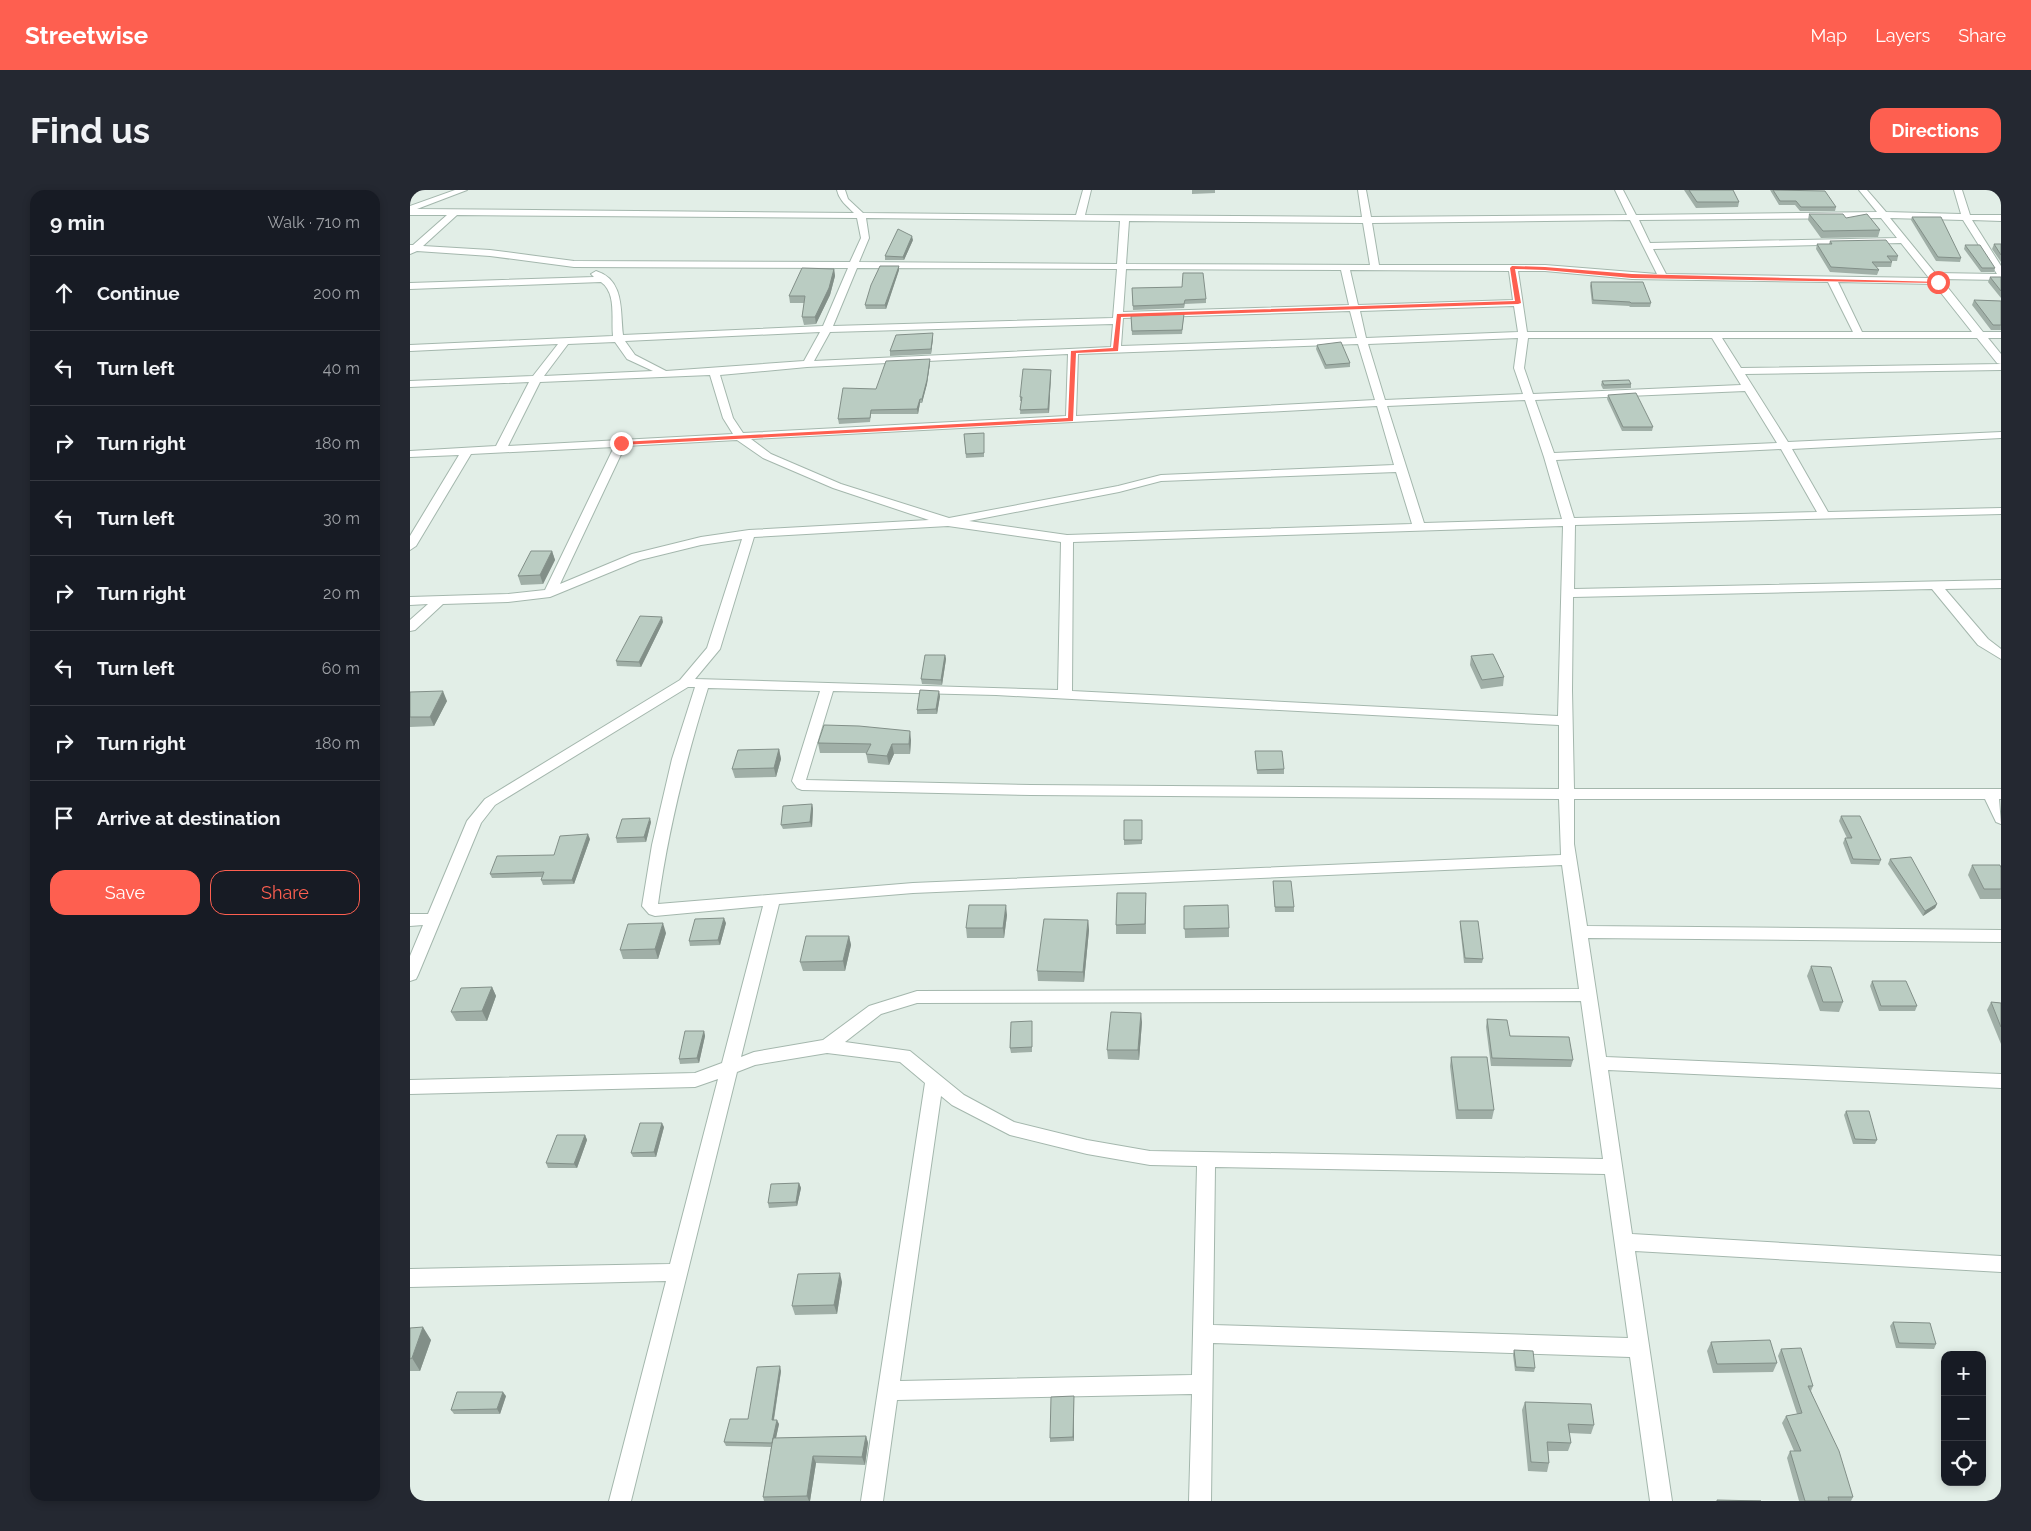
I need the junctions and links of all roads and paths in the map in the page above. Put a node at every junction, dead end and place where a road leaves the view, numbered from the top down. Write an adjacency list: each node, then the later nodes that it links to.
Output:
1 (463, 190): 8 (street)
2 (841, 190): 10 (street)
3 (1088, 190): 12 (street)
4 (1362, 190): 17 (street)
5 (1619, 190): 16 (street)
6 (1864, 190): 11 (street)
7 (1958, 190): 13 (street)
8 (410, 211): 9 (street)
9 (455, 212): 10 (street); 20 (street)
10 (860, 215): 12 (street); 22 (street)
11 (1884, 215): 13 (street); 16 (street); 18 (street)
12 (1080, 217): 14 (street)
13 (1966, 217): 15 (street); 27 (street)
14 (1125, 218): 17 (street); 23 (street)
15 (2001, 218)
16 (1634, 219): 17 (street); 19 (street)
17 (1368, 220): 25 (street)
18 (1905, 240): 19 (street); 31 (street)
19 (1647, 246): 28 (street)
20 (412, 250): 21 (street)
21 (574, 264): 22 (street); 30 (street)
22 (852, 266): 23 (street); 37 (street)
23 (1123, 267): 24 (street); 36 (street)
24 (1345, 268): 25 (street); 35 (street)
25 (1375, 268): 26 (street)
26 (1512, 268): 28 (street); 34 (street)
27 (2001, 273)
28 (1663, 277): 32 (street)
29 (2001, 277): 31 (street)
30 (604, 278): 33 (street); 43 (street)
31 (1936, 279): 32 (street); 41 (street)
32 (1832, 280): 40 (street)
33 (410, 286)
34 (1518, 303): 35 (street); 38 (street)
35 (1353, 307): 36 (street); 45 (street)
36 (1119, 318): 37 (street); 47 (street)
37 (828, 329): 43 (street); 50 (street)
38 (1524, 334): 39 (street); 45 (street); 58 (street)
39 (1715, 335): 40 (street); 52 (street)
40 (1859, 335): 41 (street)
41 (1980, 335): 42 (street); 49 (street)
42 (2001, 335)
43 (617, 337): 44 (street); 54 (street)
44 (566, 340): 46 (street); 55 (street)
45 (1362, 340): 47 (street); 59 (street)
46 (410, 348)
47 (1116, 350): 48 (street)
48 (1073, 351): 50 (street); 60 (street)
49 (2001, 361)
50 (807, 364): 53 (street)
51 (2001, 367): 52 (street)
52 (1738, 371): 57 (street)
53 (714, 372): 54 (street); 62 (street)
54 (666, 374): 55 (street)
55 (536, 379): 56 (street); 65 (street)
56 (410, 384)
57 (1749, 388): 58 (street); 64 (street)
58 (1529, 397): 59 (street); 68 (street)
59 (1382, 403): 60 (street); 69 (street)
60 (1071, 420): 62 (street)
61 (2001, 435): 64 (street)
62 (740, 437): 63 (street); 72 (street)
63 (621, 443): 65 (street); 80 (street)
64 (1784, 446): 68 (street); 71 (street)
65 (500, 450): 66 (street)
66 (467, 451): 67 (street); 77 (street)
67 (410, 454)
68 (1550, 457): 73 (street)
69 (1401, 468): 72 (street); 74 (street)
70 (2001, 511): 71 (street)
71 (1825, 516): 73 (street)
72 (948, 522): 75 (street); 76 (street)
73 (1569, 522): 74 (street); 81 (street)
74 (1419, 527): 76 (street)
75 (749, 534): 80 (street); 86 (street)
76 (1067, 538): 89 (street)
77 (410, 546)
78 (2001, 584): 79 (street)
79 (1936, 586): 81 (street); 85 (street)
80 (550, 594): 82 (street)
81 (1567, 594): 90 (street)
82 (440, 600): 83 (street); 84 (street)
83 (410, 601)
84 (410, 627)
85 (2001, 655)
86 (685, 683): 87 (street); 96 (street)
87 (703, 683): 88 (street); 95 (street)
88 (828, 686): 89 (street); 91 (street)
89 (1065, 694): 90 (street)
90 (1565, 721): 91 (street)
91 (1566, 794): 92 (street); 94 (street)
92 (1996, 794): 93 (street)
93 (2001, 819)
94 (1569, 860): 95 (street); 98 (street)
95 (772, 899): 104 (street)
96 (434, 919): 97 (street); 100 (street)
97 (410, 920)
98 (1579, 932): 99 (street); 101 (street)
99 (2001, 936)
100 (410, 975)
101 (1588, 995): 102 (street); 103 (street)
102 (827, 1046): 104 (street); 105 (street)
103 (1597, 1063): 106 (street); 109 (street)
104 (728, 1068): 107 (street); 112 (street)
105 (934, 1081): 108 (street); 117 (street)
106 (2001, 1081)
107 (410, 1087)
108 (1206, 1159): 109 (street); 114 (street)
109 (1612, 1167): 110 (street)
110 (1624, 1242): 111 (street); 115 (street)
111 (2001, 1264)
112 (678, 1272): 113 (street); 118 (street)
113 (410, 1278)
114 (1203, 1334): 115 (street); 116 (street)
115 (1639, 1348): 121 (street)
116 (1202, 1384): 117 (street); 120 (street)
117 (888, 1391): 119 (street)
118 (620, 1501)
119 (872, 1501)
120 (1200, 1501)
121 (1661, 1501)

